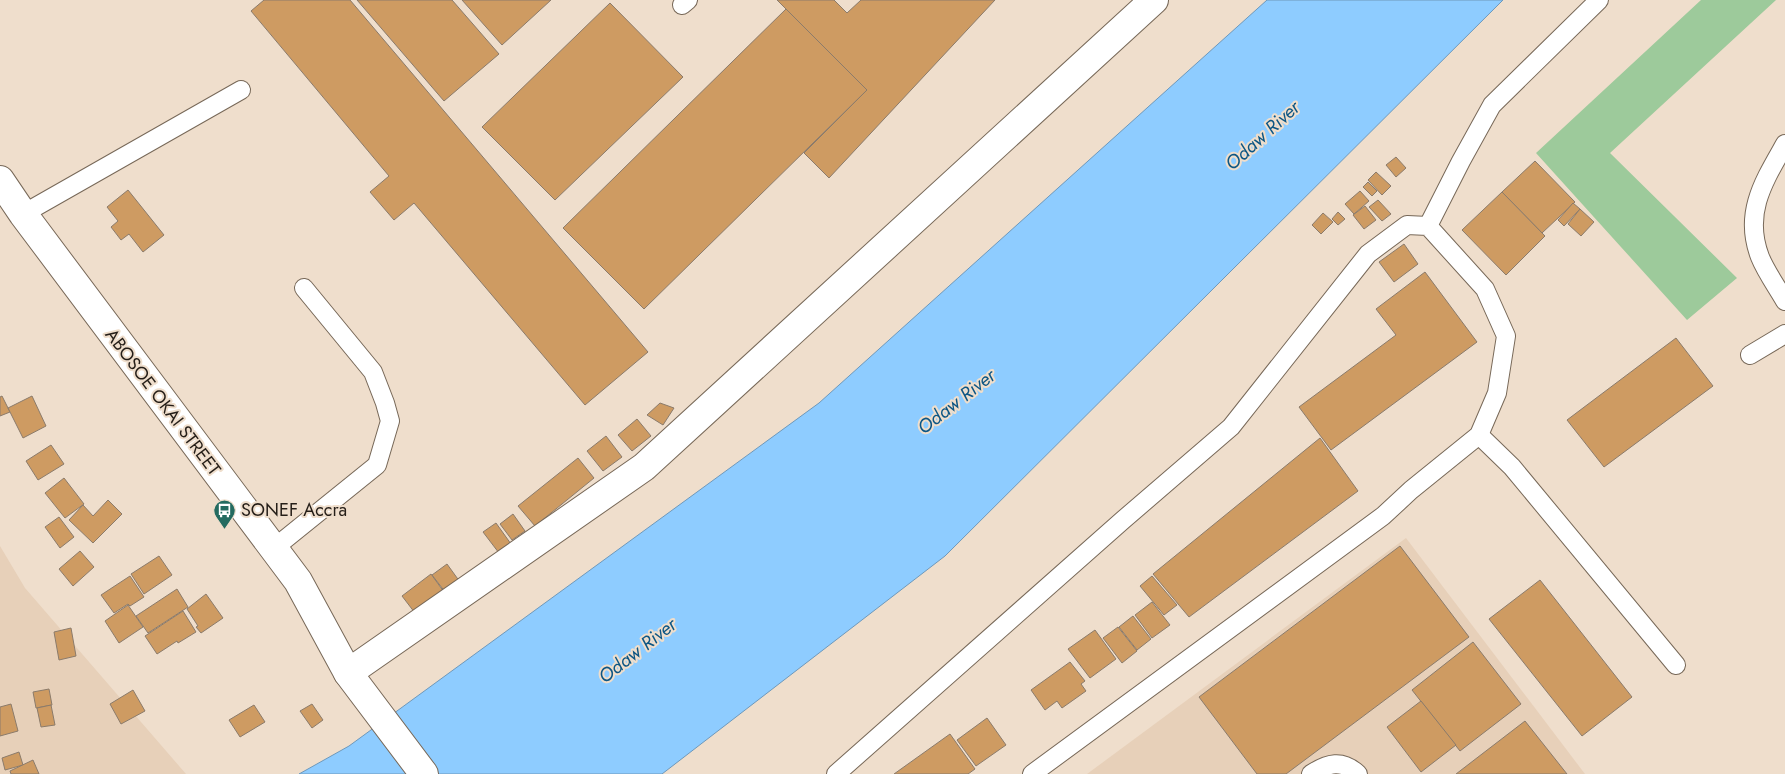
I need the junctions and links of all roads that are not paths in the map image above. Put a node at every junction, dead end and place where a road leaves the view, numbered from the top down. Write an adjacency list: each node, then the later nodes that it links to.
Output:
1 (1154, 0): 15 (street)
2 (1598, 0): 7 (lane)
3 (241, 90): 6 (lane)
4 (1785, 144): 9 (lane)
5 (0, 180): 6 (street, ABOSOE OKAI STREET)
6 (23, 214): 13 (street, ABOSOE OKAI STREET)
7 (1428, 226): 12 (lane); 17 (lane)
8 (304, 288): 13 (lane)
9 (1785, 301)
10 (1785, 334): 11 (lane)
11 (1750, 355)
12 (1479, 435): 14 (lane); 18 (lane)
13 (273, 549): 15 (street, ABOSOE OKAI STREET)
14 (1676, 665)
15 (355, 682): 16 (street, ABOSOE OKAI STREET)
16 (424, 774)
17 (836, 774)
18 (1032, 774)
19 (1311, 774): 20 (lane)
20 (1358, 774)

